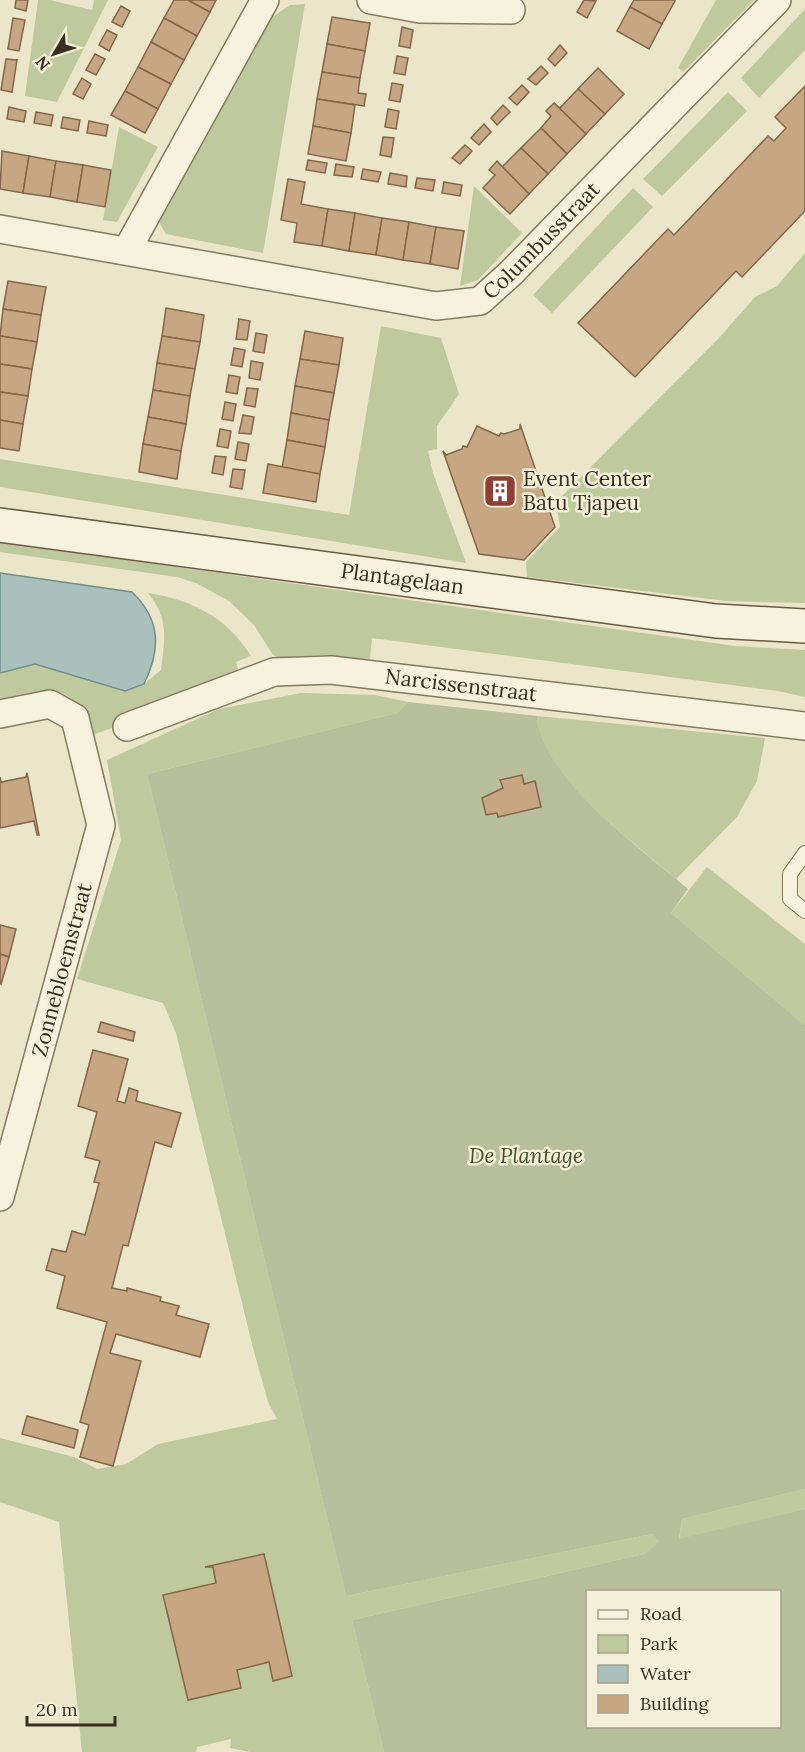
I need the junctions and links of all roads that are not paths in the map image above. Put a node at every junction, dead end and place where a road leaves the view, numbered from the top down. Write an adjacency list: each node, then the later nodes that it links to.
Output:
1 (265, 0): 6 (street)
2 (371, 0): 4 (street)
3 (777, 0): 6 (street, Columbusstraat)
4 (511, 10)
5 (0, 229): 6 (street, Columbusstraat)
6 (127, 250)
7 (0, 525): 8 (main road, Plantagelaan)
8 (805, 626)
9 (0, 714): 14 (street, Zonnebloemstraat)
10 (805, 726): 11 (street, Narcissenstraat)
11 (127, 727)
12 (805, 853): 13 (lane)
13 (805, 911)
14 (0, 1197)

